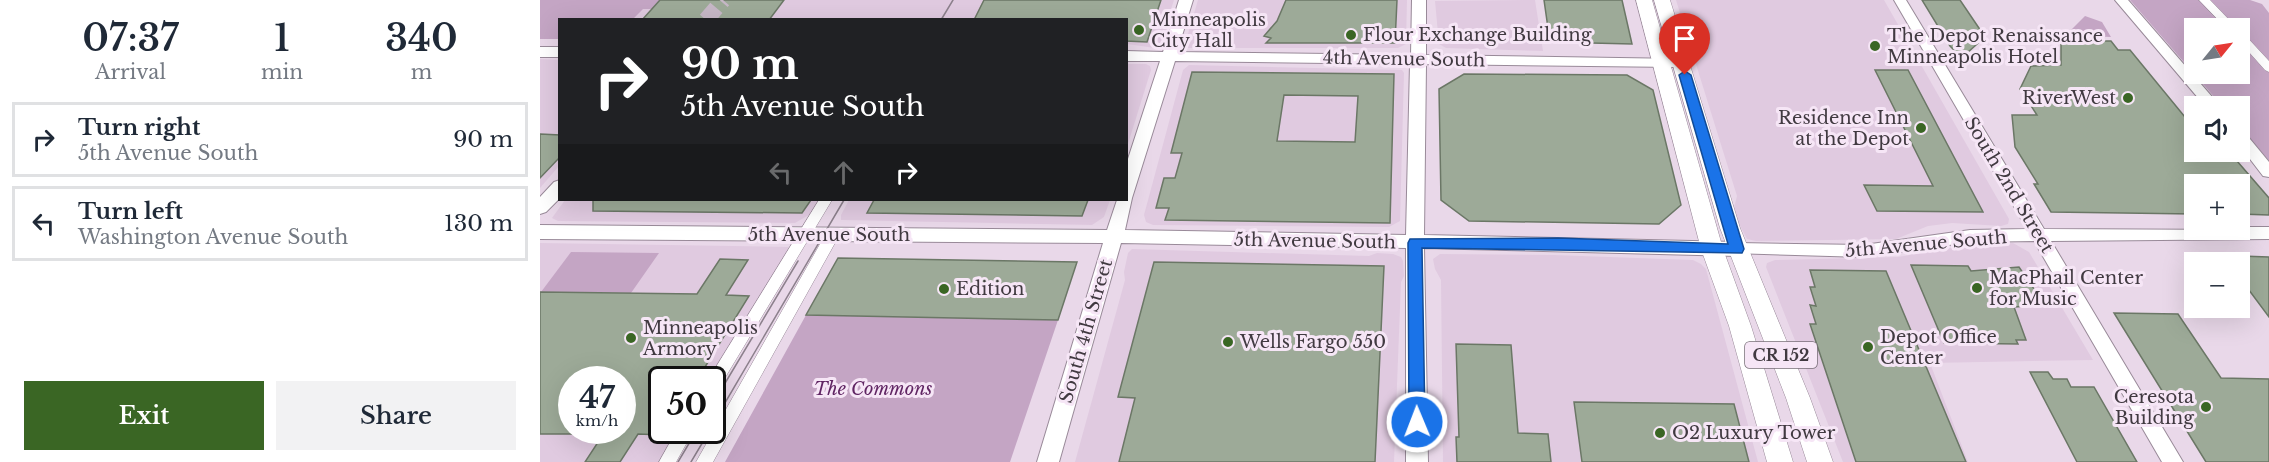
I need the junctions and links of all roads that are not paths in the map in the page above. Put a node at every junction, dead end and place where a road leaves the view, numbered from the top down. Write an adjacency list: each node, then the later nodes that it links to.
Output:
1 (1186, 0): 13 (main road)
2 (1419, 0): 14 (main road)
3 (1644, 0): 15 (main road, CR 152)
4 (1662, 0): 15 (main road, CR 152)
5 (1900, 0): 29 (street, South 2nd Street)
6 (2204, 0): 8 (street)
7 (2125, 5): 17 (street)
8 (2222, 18)
9 (2250, 47): 16 (street)
10 (540, 51): 11 (main road)
11 (558, 52)
12 (1128, 56): 13 (main road, 4th Avenue South)
13 (1168, 56): 14 (main road, 4th Avenue South); 20 (main road)
14 (1417, 58): 15 (main road, 4th Avenue South); 31 (main road)
15 (1670, 62): 32 (main road, CR 152); 33 (main road, CR 152)
16 (2269, 68)
17 (2204, 96)
18 (2250, 150): 19 (street)
19 (2269, 172)
20 (1128, 187)
21 (558, 188): 24 (main road)
22 (824, 201): 28 (street)
23 (1125, 201): 30 (main road, South 4th Street)
24 (540, 208)
25 (540, 232): 28 (main road, 5th Avenue South)
26 (833, 234): 28 (main road, 5th Avenue South); 30 (main road, 5th Avenue South); 37 (street)
27 (2269, 234): 29 (street, 5th Avenue South)
28 (804, 235): 34 (street)
29 (2039, 236): 33 (street, 5th Avenue South); 42 (street, South 2nd Street)
30 (1113, 237): 31 (main road, 5th Avenue South); 38 (main road, South 4th Street)
31 (1415, 243): 32 (main road, 5th Avenue South); 39 (main road)
32 (1712, 249): 33 (main road, 5th Avenue South); 40 (main road, CR 152)
33 (1737, 249): 41 (main road, CR 152)
34 (724, 366)
35 (678, 444): 36 (street)
36 (667, 462)
37 (704, 462)
38 (1048, 462)
39 (1417, 462)
40 (1780, 462)
41 (1820, 462)
42 (2174, 462)

